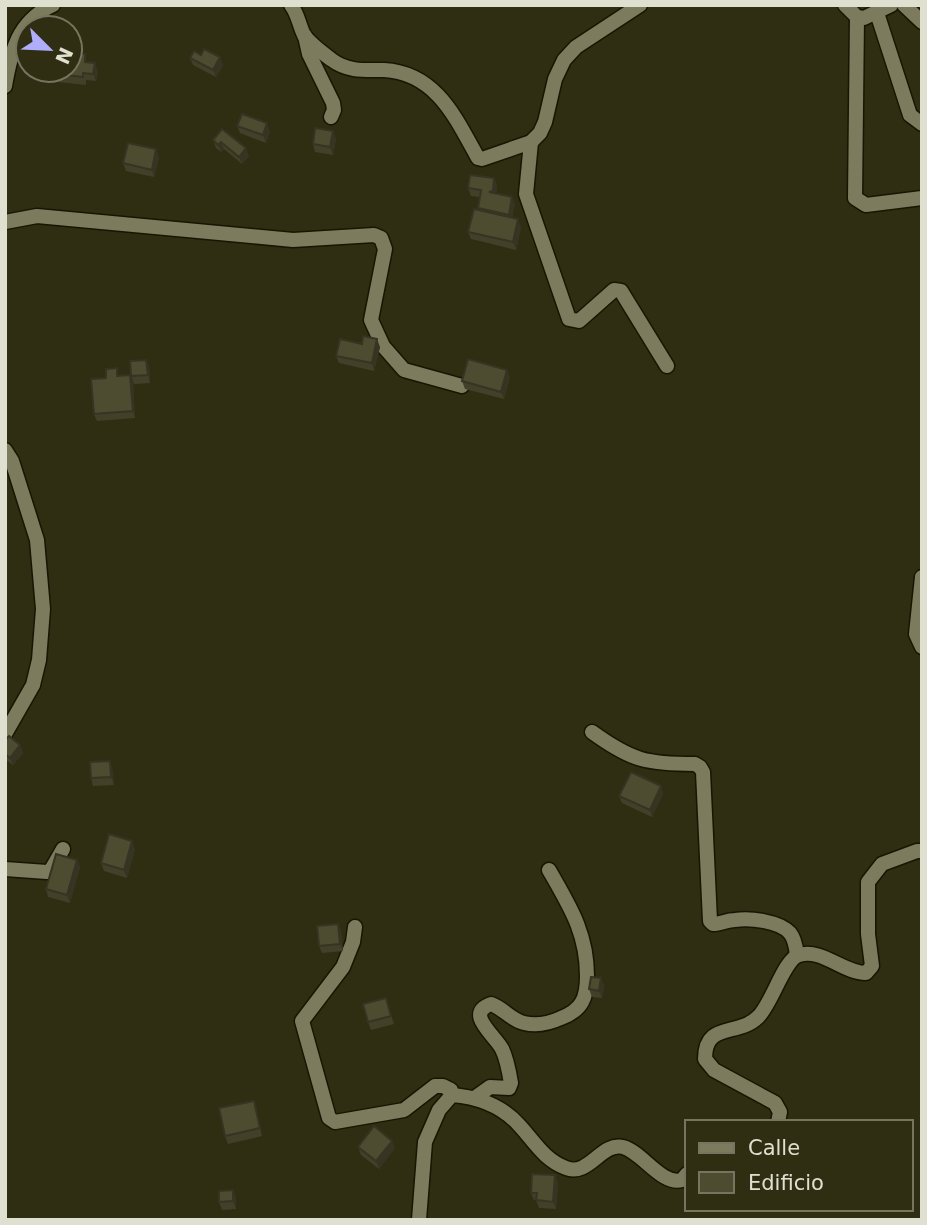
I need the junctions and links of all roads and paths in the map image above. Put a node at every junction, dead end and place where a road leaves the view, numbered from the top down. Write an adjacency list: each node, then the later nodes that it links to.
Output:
1 (53, 5): 11 (street)
2 (291, 5): 10 (street)
3 (845, 5): 8 (street)
4 (891, 5): 7 (street)
5 (904, 5): 9 (street)
6 (639, 6): 14 (street)
7 (877, 13): 8 (street); 13 (street)
8 (857, 17): 15 (street)
9 (922, 22)
10 (305, 36): 12 (street); 14 (street)
11 (5, 86)
12 (331, 117)
13 (922, 124)
14 (531, 142): 17 (street)
15 (922, 198)
16 (5, 222): 18 (street)
17 (667, 366)
18 (462, 386)
19 (5, 450): 23 (street)
20 (922, 577): 21 (street)
21 (922, 647)
22 (592, 732): 29 (street)
23 (5, 734)
24 (63, 849): 26 (street)
25 (922, 851): 29 (street)
26 (5, 869)
27 (549, 870): 31 (street)
28 (355, 927): 30 (street)
29 (797, 955): 32 (street)
30 (452, 1095): 31 (street); 34 (street)
31 (476, 1097): 33 (street)
32 (778, 1120)
33 (685, 1176)
34 (419, 1220)

